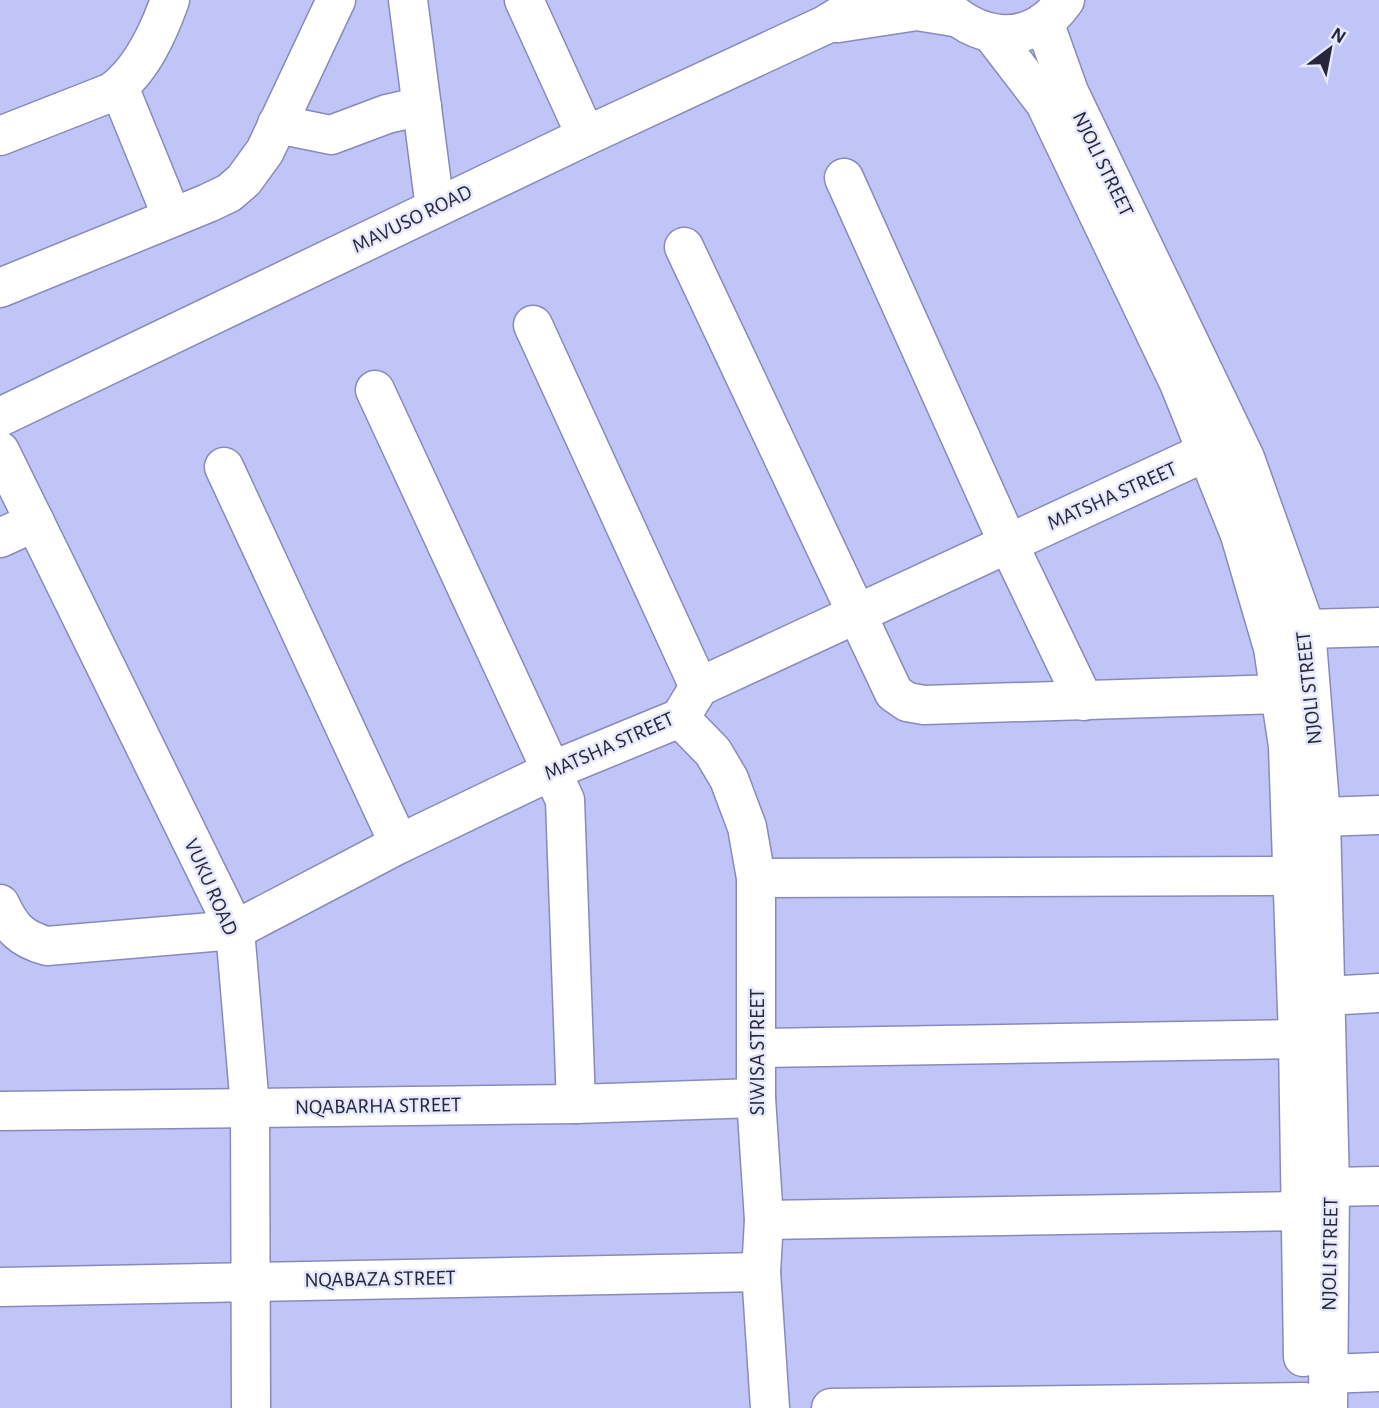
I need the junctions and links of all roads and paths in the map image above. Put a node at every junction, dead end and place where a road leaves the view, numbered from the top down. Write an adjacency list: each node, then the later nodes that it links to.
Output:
1 (170, 0): 10 (street)
2 (336, 0): 12 (street)
3 (408, 0): 11 (street)
4 (524, 0): 14 (street)
5 (866, 0): 8 (street, MAVUSO ROAD)
6 (946, 9): 8 (street, MAVUSO ROAD); 9 (street, NJOLI STREET)
7 (1054, 11): 9 (street, NJOLI STREET); 31 (street, NJOLI STREET)
8 (825, 25): 14 (street, MAVUSO ROAD)
9 (992, 34): 24 (street, NJOLI STREET)
10 (119, 86): 13 (street); 17 (street)
11 (422, 106): 12 (street); 16 (street)
12 (278, 124): 17 (street)
13 (0, 136)
14 (586, 136): 16 (street, MAVUSO ROAD)
15 (844, 178): 28 (street)
16 (435, 208): 22 (street, MAVUSO ROAD)
17 (172, 217): 19 (street)
18 (684, 247): 29 (street)
19 (0, 288)
20 (533, 325): 34 (street, SIWISA STREET)
21 (375, 390): 35 (street)
22 (0, 417)
23 (0, 451): 26 (street, VUKU ROAD)
24 (1208, 451): 28 (street, MATSHA STREET); 32 (street, NJOLI STREET)
25 (225, 467): 38 (street)
26 (35, 522): 27 (street); 42 (street, VUKU ROAD)
27 (0, 538)
28 (1008, 543): 29 (street, MATSHA STREET); 33 (street)
29 (859, 614): 33 (street); 34 (street, MATSHA STREET)
30 (1379, 627): 31 (street)
31 (1306, 629): 37 (street, NJOLI STREET)
32 (1280, 694): 33 (street); 39 (street, NJOLI STREET)
33 (1084, 701)
34 (689, 703): 35 (street, MATSHA STREET); 40 (street, SIWISA STREET)
35 (551, 771): 38 (street, MATSHA STREET); 48 (street)
36 (1379, 815): 37 (street)
37 (1321, 817): 44 (street, NJOLI STREET)
38 (399, 844): 42 (street, MATSHA STREET)
39 (1293, 876): 40 (street); 45 (street, NJOLI STREET)
40 (756, 878): 46 (street, SIWISA STREET)
41 (0, 904): 42 (street, MATSHA STREET)
42 (234, 930): 49 (street, VUKU ROAD)
43 (1379, 993): 44 (street)
44 (1326, 996): 52 (street, NJOLI STREET)
45 (1298, 1039): 46 (street); 53 (street, NJOLI STREET)
46 (757, 1048): 47 (street, SIWISA STREET)
47 (756, 1098): 48 (street, NQABARHA STREET); 54 (street, SIWISA STREET)
48 (576, 1104): 49 (street, NQABARHA STREET)
49 (250, 1107): 50 (street, NQABARHA STREET); 56 (street, VUKU ROAD)
50 (0, 1111)
51 (1379, 1186): 52 (street)
52 (1331, 1188): 59 (street, NJOLI STREET)
53 (1301, 1211): 54 (street); 59 (street, NJOLI STREET)
54 (764, 1220): 55 (street, SIWISA STREET)
55 (761, 1272): 56 (street, NQABAZA STREET); 61 (street, SIWISA STREET)
56 (249, 1281): 57 (street, NQABAZA STREET); 60 (street, VUKU ROAD)
57 (0, 1287)
58 (1379, 1372): 59 (street)
59 (1316, 1398): 62 (street)
60 (251, 1408)
61 (770, 1408)
62 (831, 1408)

